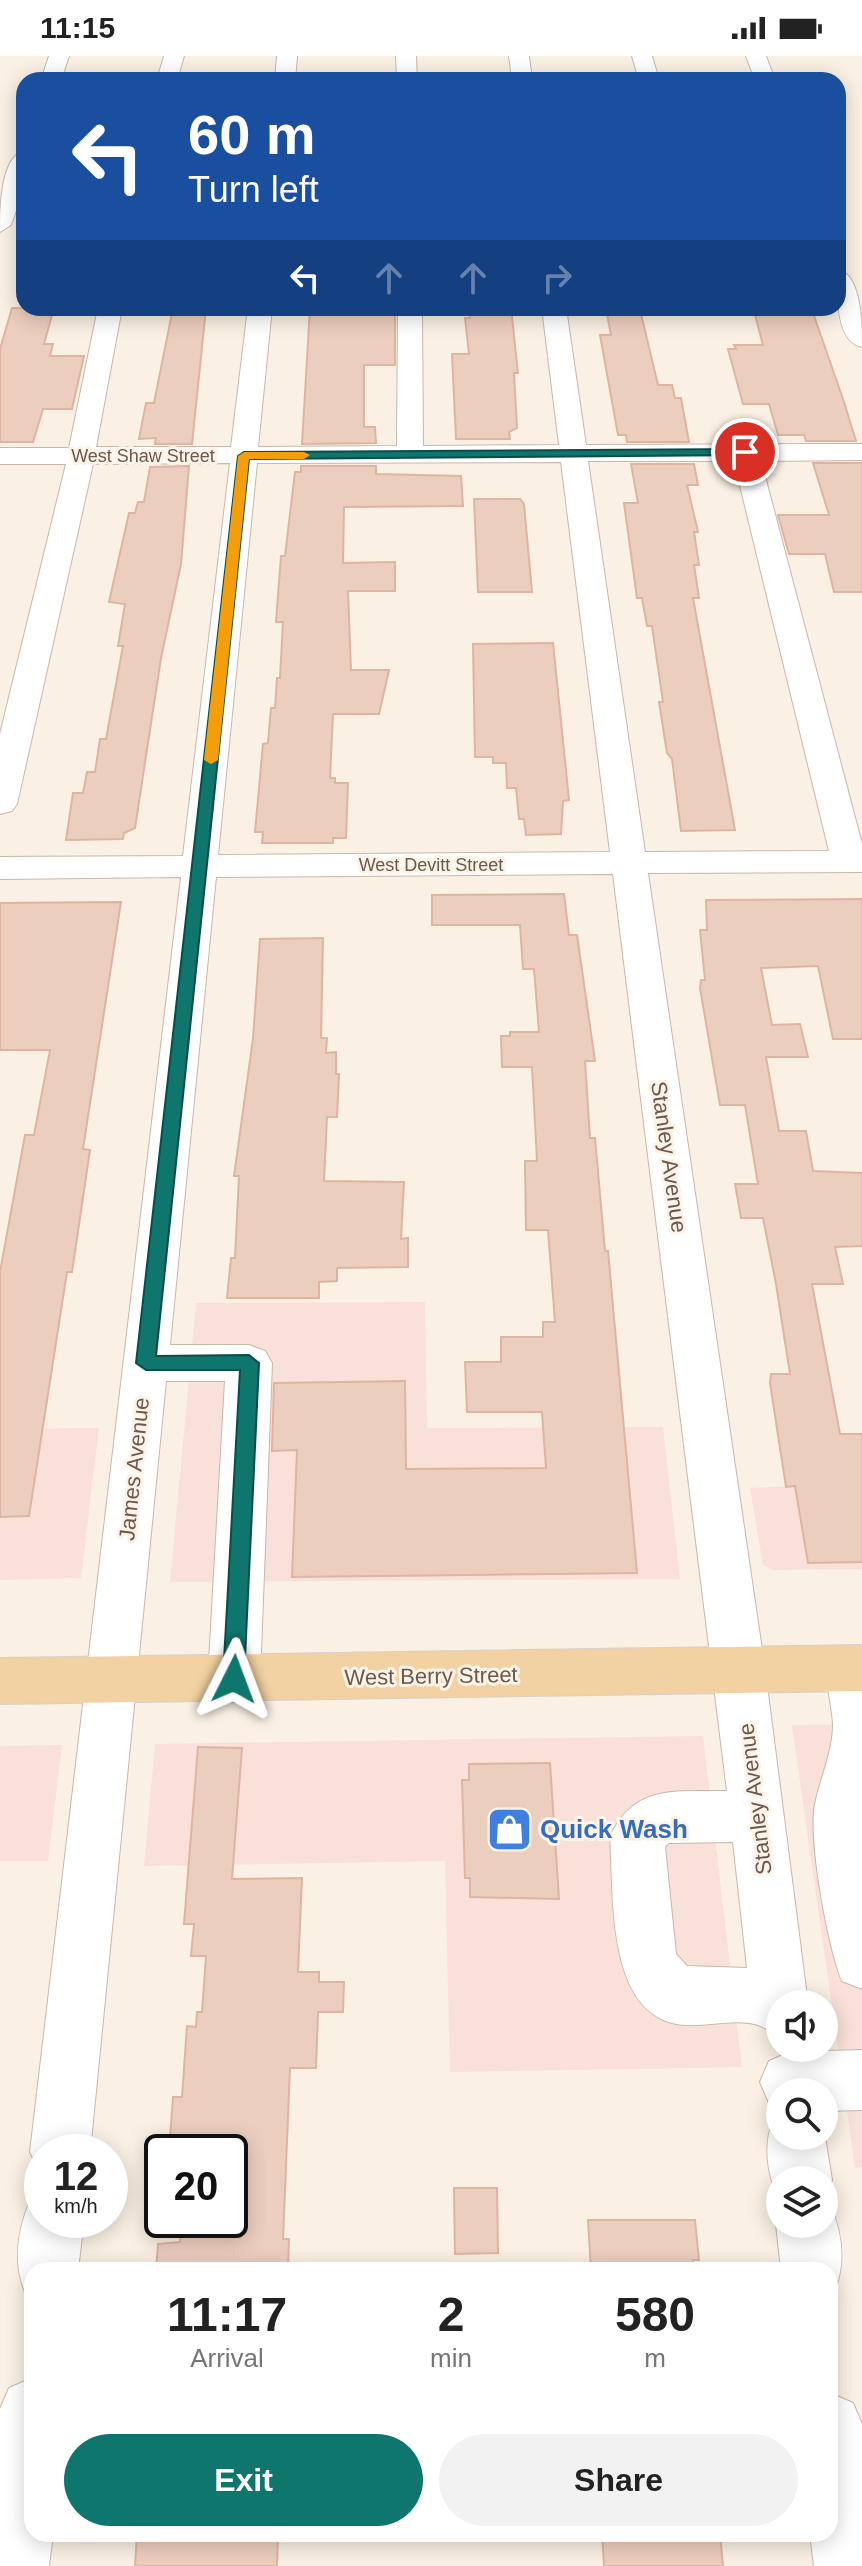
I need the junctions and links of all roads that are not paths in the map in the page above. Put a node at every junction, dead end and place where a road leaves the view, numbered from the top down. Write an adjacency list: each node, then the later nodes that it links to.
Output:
1 (11, 201): 2 (street)
2 (0, 225)
3 (849, 300): 8 (street)
4 (108, 316): 14 (street)
5 (259, 316): 15 (street, James Avenue)
6 (410, 316): 12 (street)
7 (555, 316): 11 (street, Stanley Avenue)
8 (862, 340)
9 (745, 452): 10 (street, West Shaw Street); 11 (street, West Shaw Street); 17 (street)
10 (862, 452)
11 (573, 454): 12 (street, West Shaw Street); 18 (street, Stanley Avenue)
12 (410, 455): 15 (street, West Shaw Street)
13 (0, 456): 14 (street, West Shaw Street)
14 (81, 456): 15 (street, West Shaw Street); 16 (street)
15 (244, 456): 19 (street, James Avenue)
16 (0, 804)
17 (856, 861): 18 (street, West Devitt Street)
18 (629, 863): 19 (street, West Devitt Street); 23 (street, Stanley Avenue)
19 (199, 867): 20 (street, West Devitt Street); 21 (street, James Avenue)
20 (0, 868)
21 (146, 1363): 24 (street, James Avenue); 25 (street)
22 (856, 1668): 23 (main road, West Berry Street); 28 (street)
23 (739, 1670): 25 (main road, West Berry Street); 27 (street, Stanley Avenue)
24 (111, 1679): 25 (main road, West Berry Street); 26 (main road, West Berry Street); 34 (street, James Avenue)
25 (234, 1679)
26 (0, 1681)
27 (757, 1816): 29 (street, Stanley Avenue); 30 (street)
28 (862, 1961)
29 (778, 1990)
30 (766, 2048)
31 (787, 2062): 35 (street, Stanley Avenue)
32 (794, 2062): 33 (street)
33 (862, 2080)
34 (62, 2134)
35 (799, 2166)
36 (51, 2238): 38 (street)
37 (809, 2238): 39 (street)
38 (48, 2262)
39 (811, 2262)
40 (24, 2484): 42 (street)
41 (838, 2488): 43 (street)
42 (15, 2566)
43 (848, 2566)

